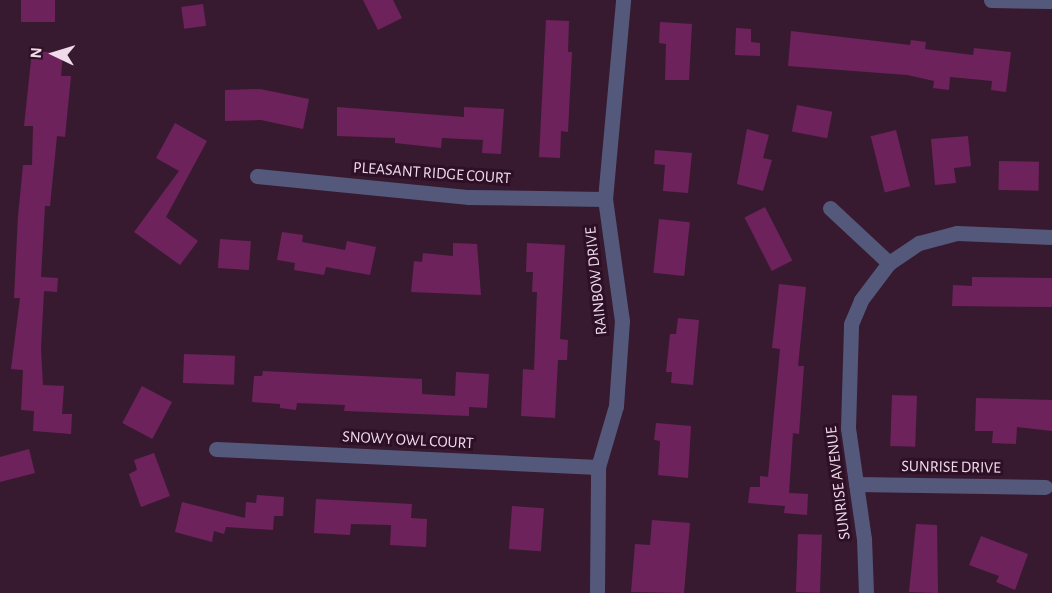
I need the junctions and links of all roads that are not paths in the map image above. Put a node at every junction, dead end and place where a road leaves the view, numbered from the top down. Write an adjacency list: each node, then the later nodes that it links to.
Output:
1 (623, 0): 5 (street, RAINBOW DRIVE)
2 (990, 0): 3 (street)
3 (1052, 1)
4 (257, 176): 5 (street, PLEASANT RIDGE COURT)
5 (605, 200): 10 (street, RAINBOW DRIVE)
6 (830, 208): 8 (street)
7 (1052, 237): 8 (street, SUNRISE AVENUE)
8 (889, 263): 11 (street, SUNRISE AVENUE)
9 (216, 449): 10 (street, SNOWY OWL COURT)
10 (598, 466): 13 (street, RAINBOW DRIVE)
11 (856, 484): 12 (street, SUNRISE DRIVE); 14 (street, SUNRISE AVENUE)
12 (1045, 487)
13 (597, 593)
14 (866, 593)

